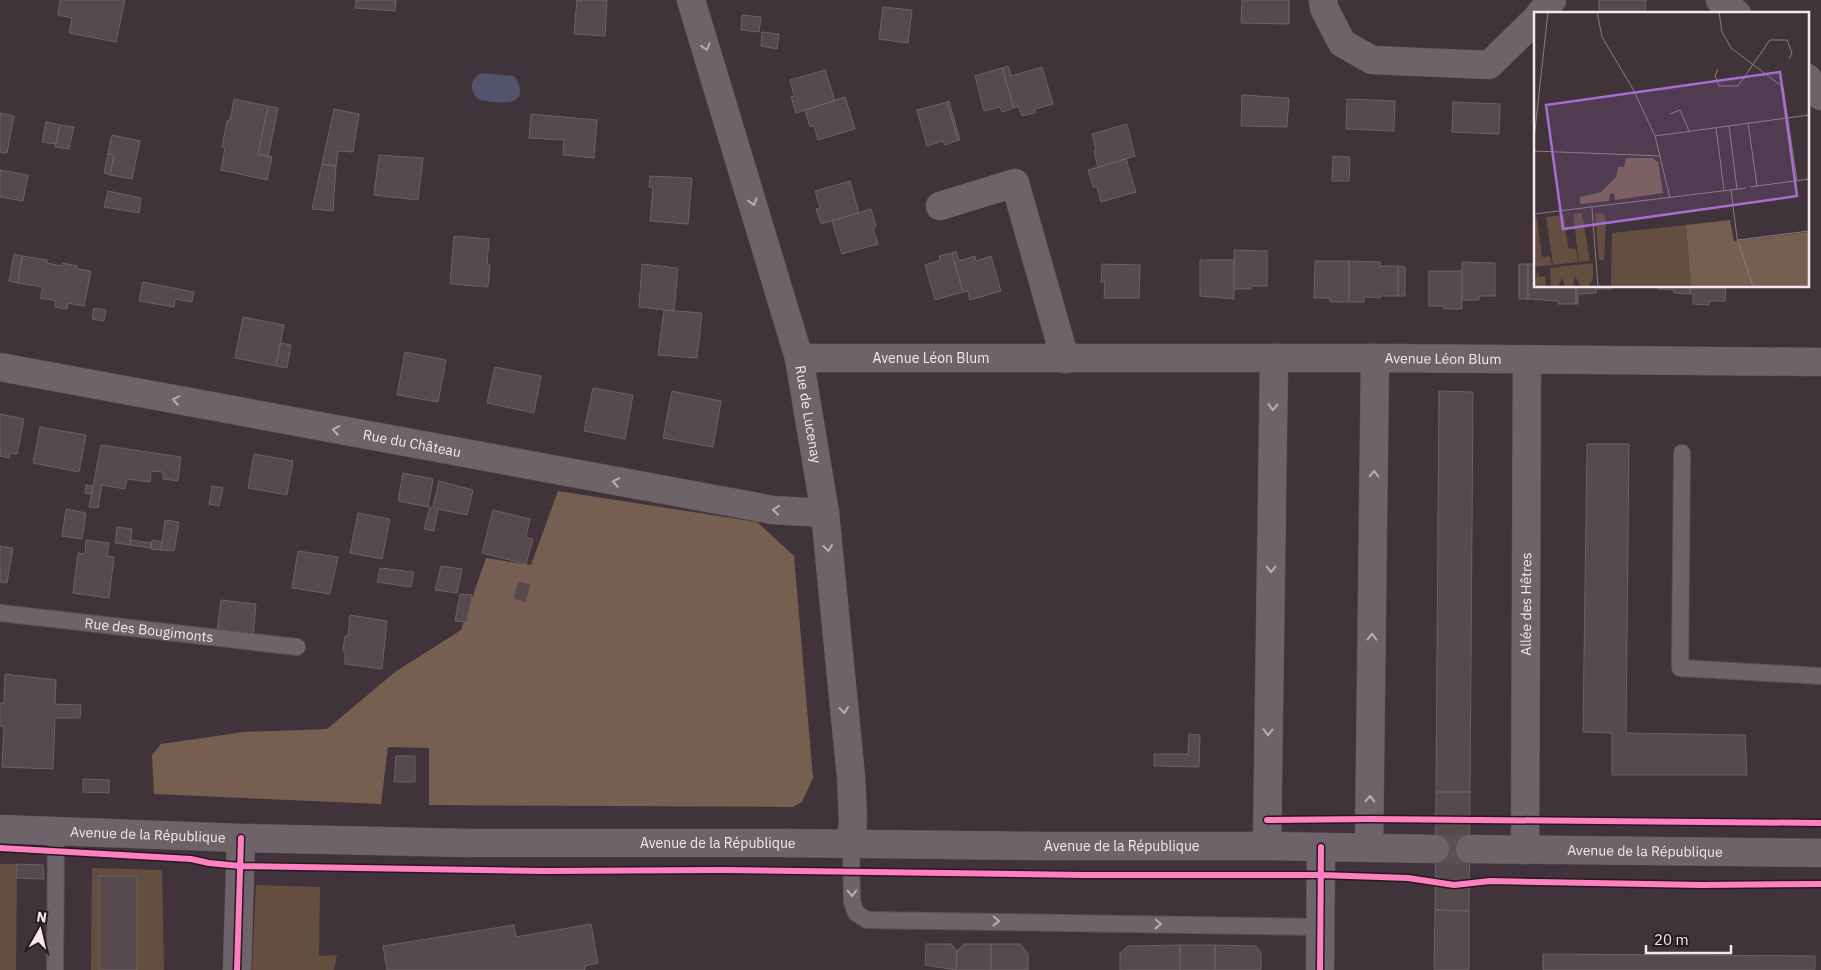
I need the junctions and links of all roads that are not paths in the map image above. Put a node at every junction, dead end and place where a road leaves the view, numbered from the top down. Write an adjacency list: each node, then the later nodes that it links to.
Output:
1 (691, 0): 11 (street, Rue de Lucenay, one-way to 11)
2 (1324, 0): 7 (street)
3 (1552, 0): 5 (street)
4 (1720, 0): 6 (street)
5 (1542, 12)
6 (1735, 12)
7 (1534, 21)
8 (1808, 79): 9 (street)
9 (1821, 96)
10 (940, 206): 14 (street)
11 (799, 358): 14 (street, Avenue Léon Blum); 19 (street, Rue de Lucenay)
12 (1274, 358): 13 (street, Avenue Léon Blum); 14 (street, Avenue Léon Blum); 27 (street, one-way to 27)
13 (1375, 358): 15 (street, Avenue Léon Blum); 29 (street, one-way to 13)
14 (1065, 359)
15 (1526, 359): 16 (street, Avenue Léon Blum); 32 (street, Allée des Hêtres)
16 (1821, 362)
17 (0, 368): 19 (street, Rue du Château, one-way to 17)
18 (1682, 453): 22 (lane)
19 (825, 514): 26 (street, Rue de Lucenay, one-way to 26)
20 (0, 613): 21 (lane, Rue des Bougimonts)
21 (297, 647)
22 (1821, 676)
23 (0, 829): 24 (street, Avenue de la République)
24 (56, 831): 25 (street, Avenue de la République); 35 (lane)
25 (242, 838): 26 (street, Avenue de la République); 36 (street)
26 (851, 844): 27 (street, Avenue de la République); 34 (lane, one-way to 34)
27 (1267, 846): 28 (street, Avenue de la République)
28 (1321, 847): 29 (street, Avenue de la République); 34 (street)
29 (1369, 848): 30 (street, Avenue de la République)
30 (1435, 849)
31 (1470, 849): 32 (street, Avenue de la République)
32 (1525, 850): 33 (street, Avenue de la République)
33 (1821, 853)
34 (1320, 927): 37 (street)
35 (55, 970)
36 (237, 970)
37 (1320, 970)

